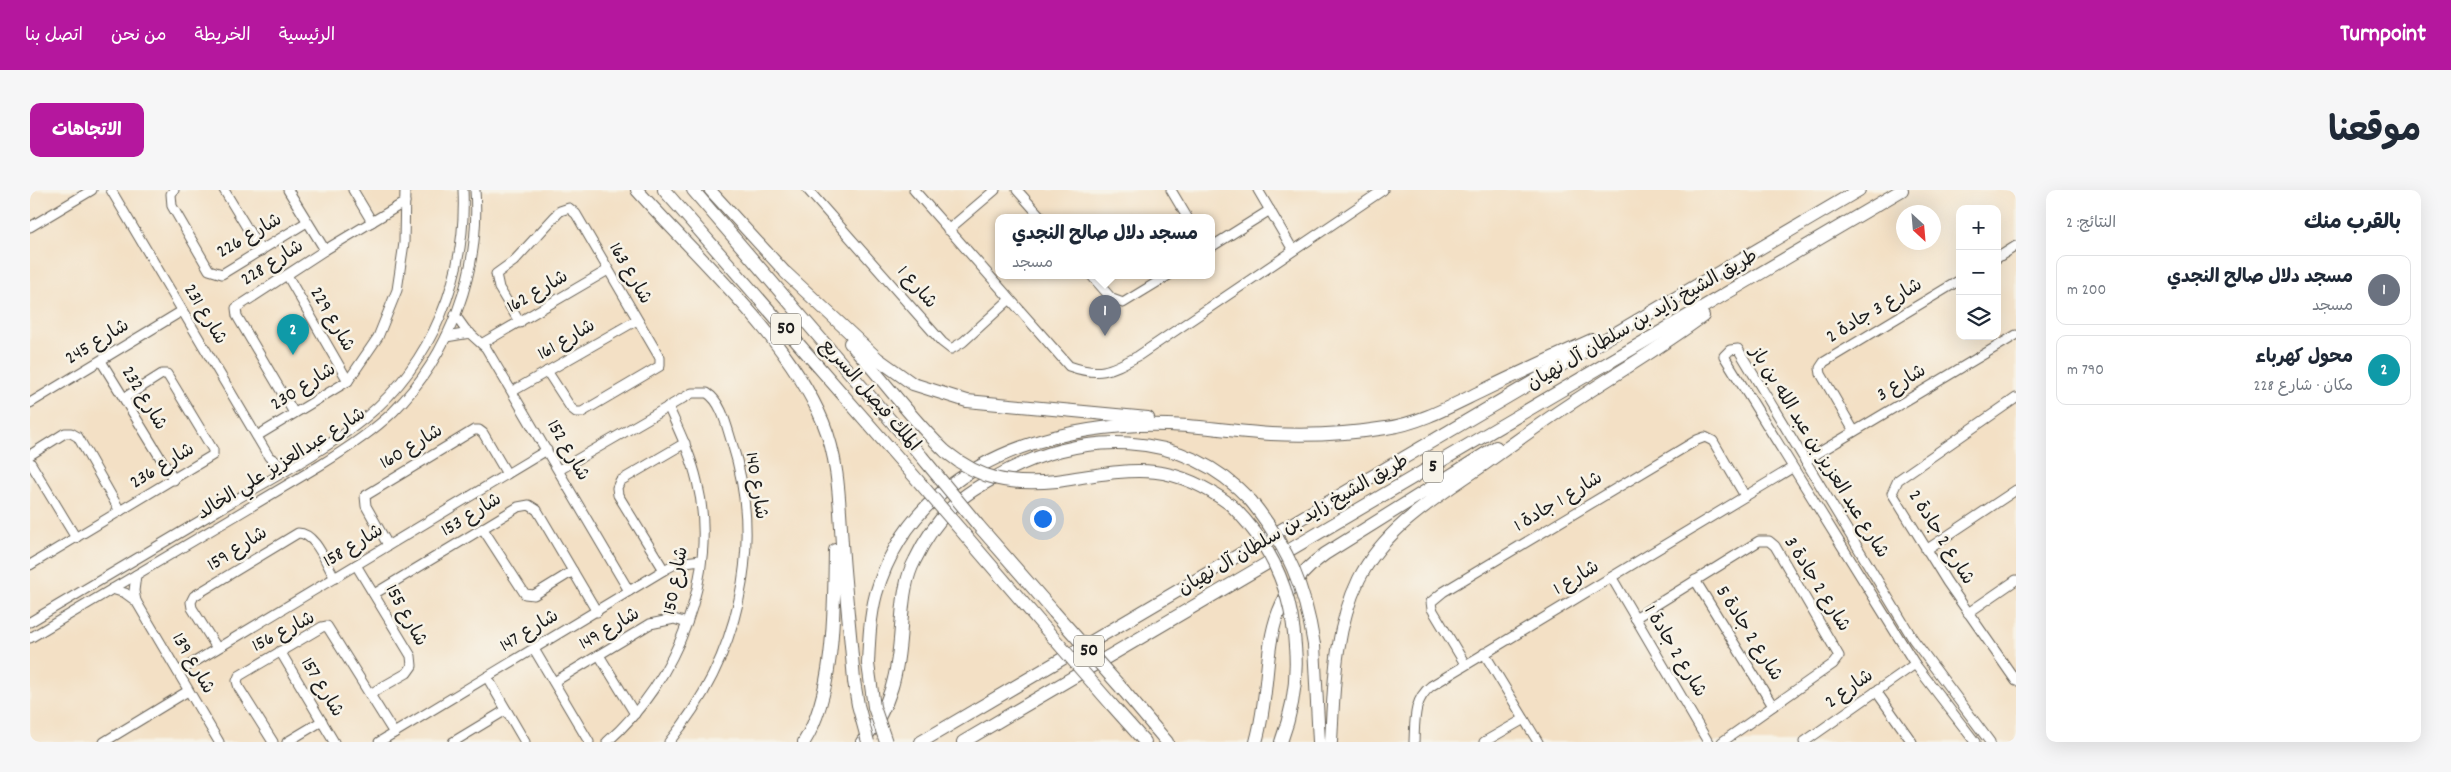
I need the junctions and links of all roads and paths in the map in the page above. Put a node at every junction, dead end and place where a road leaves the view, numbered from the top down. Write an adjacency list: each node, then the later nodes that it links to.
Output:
1 (92, 190): 31 (street)
2 (111, 190): 47 (street, شارع 231)
3 (174, 190): 37 (street, شارع 226)
4 (224, 190): 37 (street)
5 (288, 190): 29 (street)
6 (353, 190): 30 (street)
7 (405, 190): 24 (street, شارع 230)
8 (462, 190): 75 (street, شارع عبدالعزيز علي الخالد)
9 (475, 190): 48 (street, شارع عبدالعزيز علي الخالد)
10 (637, 190): 81 (highway)
11 (664, 190): 155 (highway, الملك فيصل السريع / 50, bridge)
12 (693, 190): 156 (highway, الملك فيصل السريع / 50, bridge)
13 (710, 190): 28 (main road)
14 (719, 190): 28 (main road)
15 (808, 190): 46 (street, شارع 1)
16 (914, 190): 32 (street)
17 (995, 190): 32 (street)
18 (1017, 190): 26 (street)
19 (1171, 190): 27 (street)
20 (1258, 190): 25 (street)
21 (1383, 190): 36 (street)
22 (1859, 190): 49 (highway, طريق الشيخ زايد بن سلطان آل نهيان / 5)
23 (1901, 190): 45 (highway, طريق الشيخ زايد بن سلطان آل نهيان / 5)
24 (405, 202): 30 (street, شارع 228); 58 (street, شارع 230)
25 (1270, 210): 33 (street); 36 (street)
26 (1038, 214)
27 (1185, 214)
28 (736, 221): 40 (main road)
29 (307, 222): 35 (street); 37 (street, شارع 226)
30 (372, 222): 35 (street, شارع 228)
31 (30, 227)
32 (948, 230): 46 (street)
33 (1215, 244)
34 (2016, 246): 38 (street)
35 (324, 250): 41 (street, شارع 228)
36 (1293, 250): 46 (street)
37 (261, 251)
38 (2001, 255)
39 (608, 270): 50 (street, شارع 163); 51 (street, شارع 162); 51 (street, شارع 163)
40 (786, 273): 67 (highway); 158 (highway, bridge)
41 (286, 275): 58 (street, شارع 229); 65 (street, شارع 228)
42 (1094, 279): 43 (street)
43 (1162, 279)
44 (1956, 282): 66 (street, شارع 3 جادة 2)
45 (1746, 283): 63 (highway); 154 (highway, طريق الشيخ زايد بن سلطان آل نهيان / 5)
46 (1009, 300)
47 (182, 311): 56 (street, شارع 245); 68 (street, شارع 231)
48 (455, 315): 52 (street, شارع 152); 54 (street, شارع عبدالعزيز علي الخالد)
49 (1648, 316): 67 (highway); 153 (highway, طريق الشيخ زايد بن سلطان آل نهيان / 5)
50 (637, 320): 57 (street, شارع 161); 57 (street, شارع 163)
51 (520, 323): 55 (street, شارع 162)
52 (470, 333): 54 (street); 55 (street, شارع 152)
53 (2016, 335): 66 (street, شارع 3)
54 (446, 337): 88 (street, شارع عبدالعزيز علي الخالد)
55 (483, 344): 59 (street, شارع 152)
56 (101, 361): 60 (street, شارع 232); 62 (street, شارع 245)
57 (548, 371): 59 (street, شارع 161)
58 (348, 381): 65 (street, شارع 230)
59 (513, 391): 70 (street, شارع 152)
60 (124, 398): 79 (street, شارع 232); 79 (street, شارع 236)
61 (2016, 398): 92 (street, شارع 2 جادة 2)
62 (30, 403)
63 (1568, 405): 157 (highway); 160 (highway)
64 (668, 406): 69 (street, شارع 150); 77 (street, شارع 140); 148 (street, شارع 140)
65 (294, 413): 68 (street, شارع 230)
66 (1854, 431): 73 (street, شارع 3)
67 (1316, 435): 152 (highway, bridge)
68 (257, 436): 72 (street, شارع 231)
69 (685, 443): 93 (street, شارع 150); 96 (street)
70 (547, 450): 77 (street, شارع 152); 78 (street, شارع 158)
71 (30, 455): 84 (street)
72 (269, 457): 75 (street); 80 (street)
73 (1805, 460): 76 (street, شارع عبد العزيز بن عبد الله بن باز); 129 (street, شارع عبد العزيز بن عبد الله بن باز)
74 (30, 462): 90 (street)
75 (292, 466): 80 (street, شارع عبدالعزيز علي الخالد)
76 (1792, 468): 83 (street, شارع 1); 119 (street, شارع عبد العزيز بن عبد الله بن باز)
77 (560, 470): 104 (street, شارع 152)
78 (507, 474): 91 (street, شارع 158); 91 (street, شارع 160)
79 (174, 480): 84 (street, شارع 236)
80 (267, 480): 85 (street, شارع عبدالعزيز علي الخالد)
81 (839, 488): 149 (highway); 151 (highway, bridge)
82 (2016, 490): 92 (street)
83 (1745, 496): 100 (street, شارع 1); 118 (street, شارع 1 جادة 1)
84 (120, 511): 90 (street, شارع 236)
85 (203, 519): 86 (street, شارع عبدالعزيز علي الخالد); 88 (street)
86 (193, 525): 89 (street); 110 (street, شارع عبدالعزيز علي الخالد)
87 (483, 529): 97 (street); 97 (street, شارع 153); 105 (street, شارع 153)
88 (210, 530): 89 (street, شارع عبدالعزيز علي الخالد)
89 (199, 537): 98 (street, شارع عبدالعزيز علي الخالد)
90 (76, 538): 94 (street, شارع 236)
91 (388, 545): 95 (street, شارع 158)
92 (1926, 550): 108 (street, شارع 2 جادة 2)
93 (701, 560): 96 (street, شارع 147); 111 (street, شارع 150)
94 (30, 564)
95 (356, 565): 99 (street, شارع 158); 105 (street, شارع 155)
96 (664, 570): 104 (street, شارع 147)
97 (573, 571): 107 (street, شارع 153)
98 (136, 575): 103 (street, شارع عبدالعزيز علي الخالد); 106 (street)
99 (334, 578): 113 (street, شارع 158); 113 (street, شارع 159)
100 (1612, 578): 109 (street, شارع 2 جادة 1); 116 (street, شارع 1)
101 (1695, 580): 109 (street, شارع 2 جادة 3); 130 (street, شارع 2 جادة 5); 130 (street, شارع 2 جادة 3)
102 (2016, 580): 108 (street)
103 (112, 589): 106 (street); 112 (street, شارع عبدالعزيز علي الخالد)
104 (629, 591): 107 (street, شارع 147)
105 (374, 594): 128 (street, شارع 155)
106 (136, 601): 121 (street, شارع 139)
107 (597, 612): 114 (street, شارع 147)
108 (1968, 613): 120 (street, شارع 2 جادة 2)
109 (1635, 618): 164 (street, شارع 2 جادة 1)
110 (30, 622)
111 (686, 623): 117 (street, شارع 149); 132 (street, شارع 150)
112 (30, 638)
113 (217, 648): 121 (street, شارع 158)
114 (534, 649): 122 (street, شارع 147); 124 (street)
115 (280, 651): 128 (street, شارع 156); 135 (street, شارع 157); 141 (street, شارع 156)
116 (1484, 653): 118 (street, شارع 1); 134 (street)
117 (599, 655): 124 (street, شارع 149); 132 (street)
118 (1465, 664): 161 (street, شارع 1)
119 (1915, 664): 125 (street, شارع عبد العزيز بن عبد الله بن باز); 127 (street, شارع 2)
120 (2012, 669): 123 (street, شارع 2 جادة 2)
121 (178, 672): 126 (street, شارع 139)
122 (487, 677): 131 (street); 136 (street, شارع 147)
123 (2016, 681)
124 (554, 682): 146 (street)
125 (1933, 687): 129 (street); 133 (street, شارع عبد العزيز بن عبد الله بن باز)
126 (188, 691): 139 (street); 140 (street, شارع 139)
127 (1876, 691): 166 (street, شارع 2); 167 (street)
128 (370, 694): 136 (street, شارع 156)
129 (1955, 698): 137 (street, شارع عبد العزيز بن عبد الله بن باز)
130 (1773, 706): 165 (street, شارع 2 جادة 3)
131 (506, 710): 138 (street); 145 (street)
132 (635, 714): 147 (street, شارع 150)
133 (1954, 716): 137 (street); 168 (street, شارع عبد العزيز بن عبد الله بن باز)
134 (1524, 719): 162 (street); 163 (street)
135 (322, 721): 142 (street); 143 (street, شارع 157)
136 (394, 733): 144 (street, شارع 147)
137 (1987, 739)
138 (458, 741)
139 (106, 742)
140 (219, 742)
141 (273, 742)
142 (287, 742)
143 (334, 742)
144 (379, 742)
145 (525, 742)
146 (589, 742)
147 (606, 742)
148 (669, 742)
149 (804, 742)
150 (862, 742): 159 (highway, bridge)
151 (868, 742)
152 (886, 742)
153 (921, 742)
154 (963, 742)
155 (1145, 742)
156 (1168, 742)
157 (1256, 742)
158 (1281, 742)
159 (1319, 742)
160 (1332, 742)
161 (1414, 742)
162 (1484, 742)
163 (1538, 742)
164 (1708, 742)
165 (1722, 742)
166 (1804, 742)
167 (1912, 742)
168 (1975, 742)

